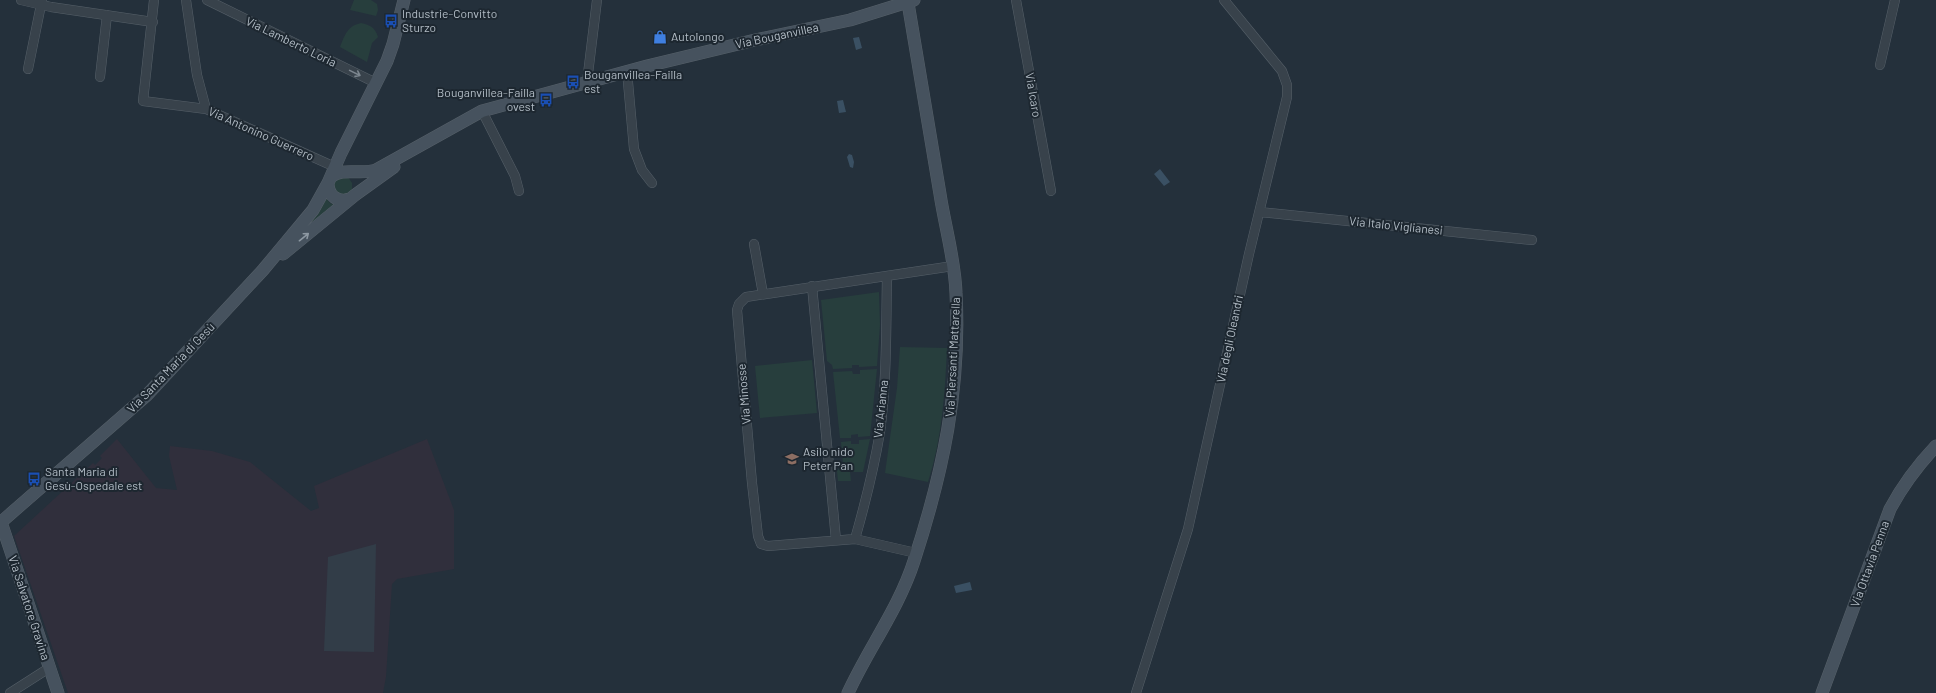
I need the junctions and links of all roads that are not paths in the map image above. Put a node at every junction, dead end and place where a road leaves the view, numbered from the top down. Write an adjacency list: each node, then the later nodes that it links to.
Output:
1 (21, 0): 11 (street)
2 (154, 0): 13 (street, Via Antonino Guerrero)
3 (186, 0): 20 (street)
4 (207, 0): 19 (street, Via Lamberto Loria, one-way to 19)
5 (404, 0): 19 (main road)
6 (596, 0): 18 (street)
7 (1016, 0): 27 (street, Via Icaro)
8 (1224, 0): 30 (street, Via degli Oleandri)
9 (1895, 0): 14 (street)
10 (911, 1): 16 (main road, Via Bouganvillea); 33 (main road, Via Piersanti Mattarella)
11 (42, 2): 12 (street); 15 (street)
12 (107, 15): 13 (street); 17 (street)
13 (153, 22): 20 (street, Via Antonino Guerrero)
14 (1880, 65)
15 (28, 69)
16 (626, 71): 18 (main road, Via Bouganvillea); 26 (street)
17 (100, 77)
18 (587, 82): 21 (main road, Via Bouganvillea)
19 (376, 83): 22 (main road)
20 (206, 109): 25 (street, Via Antonino Guerrero)
21 (482, 111): 23 (main road, Via Bouganvillea); 28 (street)
22 (356, 125): 24 (main road); 25 (main road)
23 (414, 150): 24 (main road); 29 (main road)
24 (352, 174): 25 (main road); 29 (main road)
25 (331, 176): 29 (main road); 34 (main road)
26 (652, 183)
27 (1051, 191)
28 (519, 192)
29 (352, 197): 34 (main road, one-way to 29)
30 (1260, 212): 31 (street, Via Italo Viglianesi); 49 (street, Via degli Oleandri)
31 (1532, 240)
32 (754, 244): 37 (street)
33 (952, 266): 35 (street, Via Minosse); 42 (main road, Via Piersanti Mattarella)
34 (263, 270): 39 (main road, Via Santa Maria di Gesù)
35 (887, 276): 36 (street, Via Minosse); 40 (street, Via Arianna)
36 (812, 286): 37 (street, Via Minosse); 41 (street)
37 (763, 294): 41 (street, Via Minosse)
38 (1936, 446): 50 (main road, Via Ottavia Penna)
39 (1, 522): 43 (main road, Via Salvatore Gravina)
40 (855, 539): 41 (street, Via Minosse); 42 (street, Via Minosse)
41 (836, 540)
42 (916, 554): 44 (main road, Via Piersanti Mattarella)
43 (49, 668): 45 (street); 46 (main road, Via Salvatore Gravina)
44 (857, 672): 47 (main road); 48 (main road)
45 (10, 693)
46 (58, 693)
47 (842, 693)
48 (848, 693)
49 (1136, 693)
50 (1822, 693)

